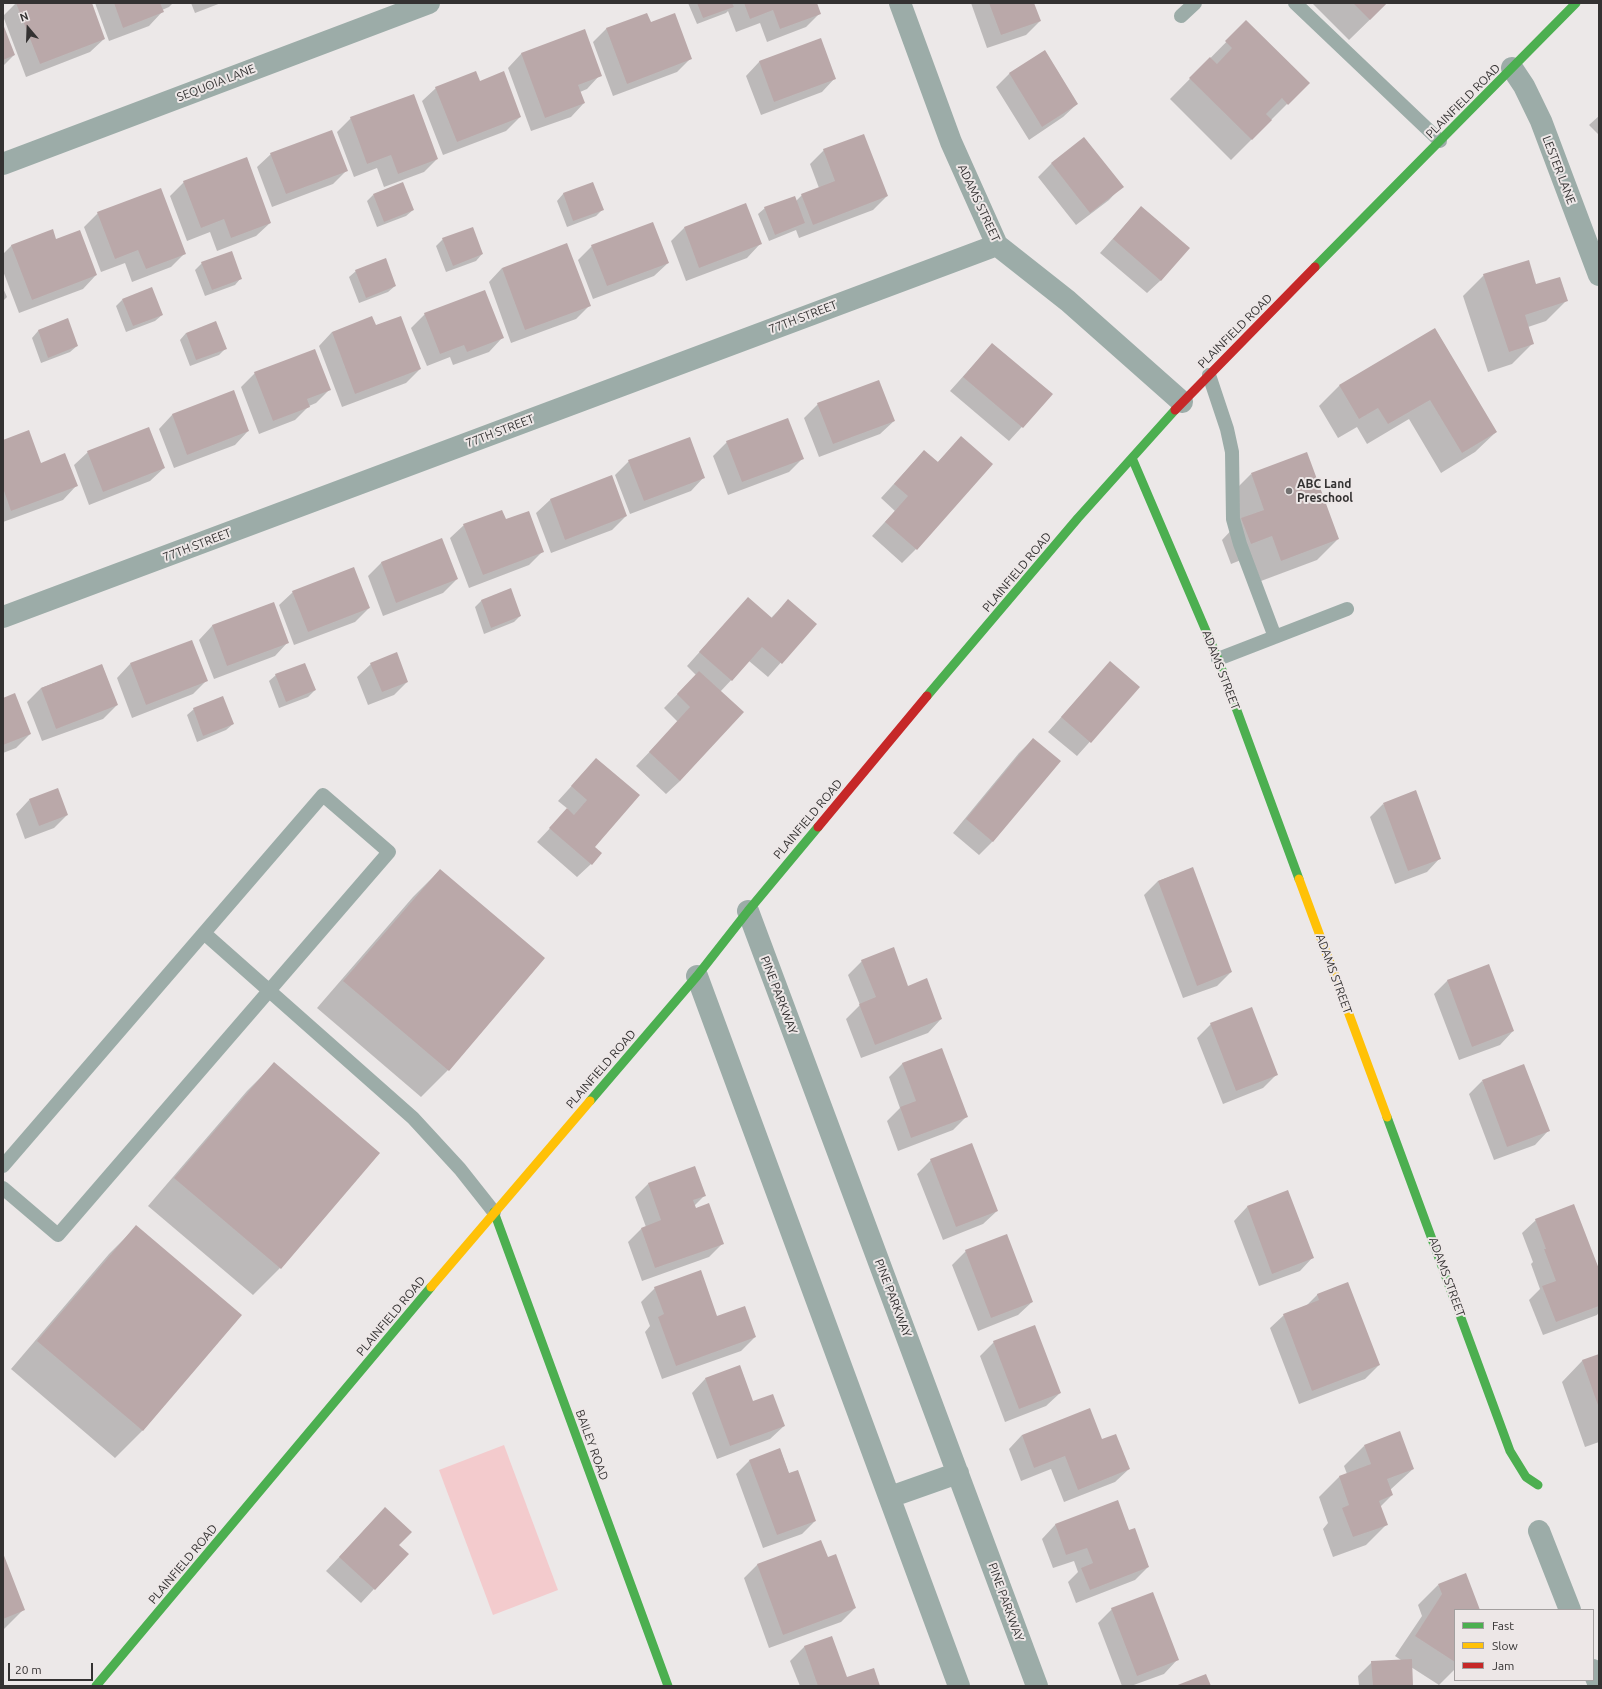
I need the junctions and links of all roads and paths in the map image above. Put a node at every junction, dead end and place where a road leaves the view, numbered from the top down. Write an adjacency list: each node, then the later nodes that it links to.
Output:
1 (429, 3): 9 (street, SEQUOIA LANE)
2 (900, 3): 10 (street, ADAMS STREET)
3 (1195, 3): 6 (lane)
4 (1295, 3): 8 (lane)
5 (1576, 3): 7 (main road, PLAINFIELD ROAD)
6 (1181, 16)
7 (1512, 68): 8 (main road, PLAINFIELD ROAD); 11 (street, LESTER LANE)
8 (1440, 141): 12 (main road, PLAINFIELD ROAD)
9 (3, 164)
10 (997, 245): 13 (street, ADAMS STREET); 16 (street, 77TH STREET)
11 (1599, 275)
12 (1209, 375): 13 (main road, PLAINFIELD ROAD); 17 (lane)
13 (1182, 402): 14 (main road, PLAINFIELD ROAD)
14 (1132, 458): 18 (main road, ADAMS STREET); 19 (main road, PLAINFIELD ROAD)
15 (1347, 609): 17 (lane)
16 (3, 617)
17 (1275, 637): 18 (lane)
18 (1218, 659): 27 (main road, ADAMS STREET)
19 (748, 910): 21 (main road, PLAINFIELD ROAD); 26 (street, PINE PARKWAY)
20 (204, 933): 22 (lane); 22 (lane); 23 (lane)
21 (697, 976): 25 (main road, PLAINFIELD ROAD); 28 (street)
22 (270, 990): 24 (lane); 25 (lane)
23 (3, 1166)
24 (3, 1188)
25 (494, 1212): 33 (main road, PLAINFIELD ROAD); 34 (main road, BAILEY ROAD)
26 (958, 1473): 28 (street); 36 (street, PINE PARKWAY)
27 (1538, 1485)
28 (890, 1497): 35 (street)
29 (1539, 1531): 30 (street)
30 (1570, 1609)
31 (1594, 1672): 32 (street)
32 (1599, 1685)
33 (96, 1686)
34 (668, 1686)
35 (959, 1686)
36 (1036, 1686)

